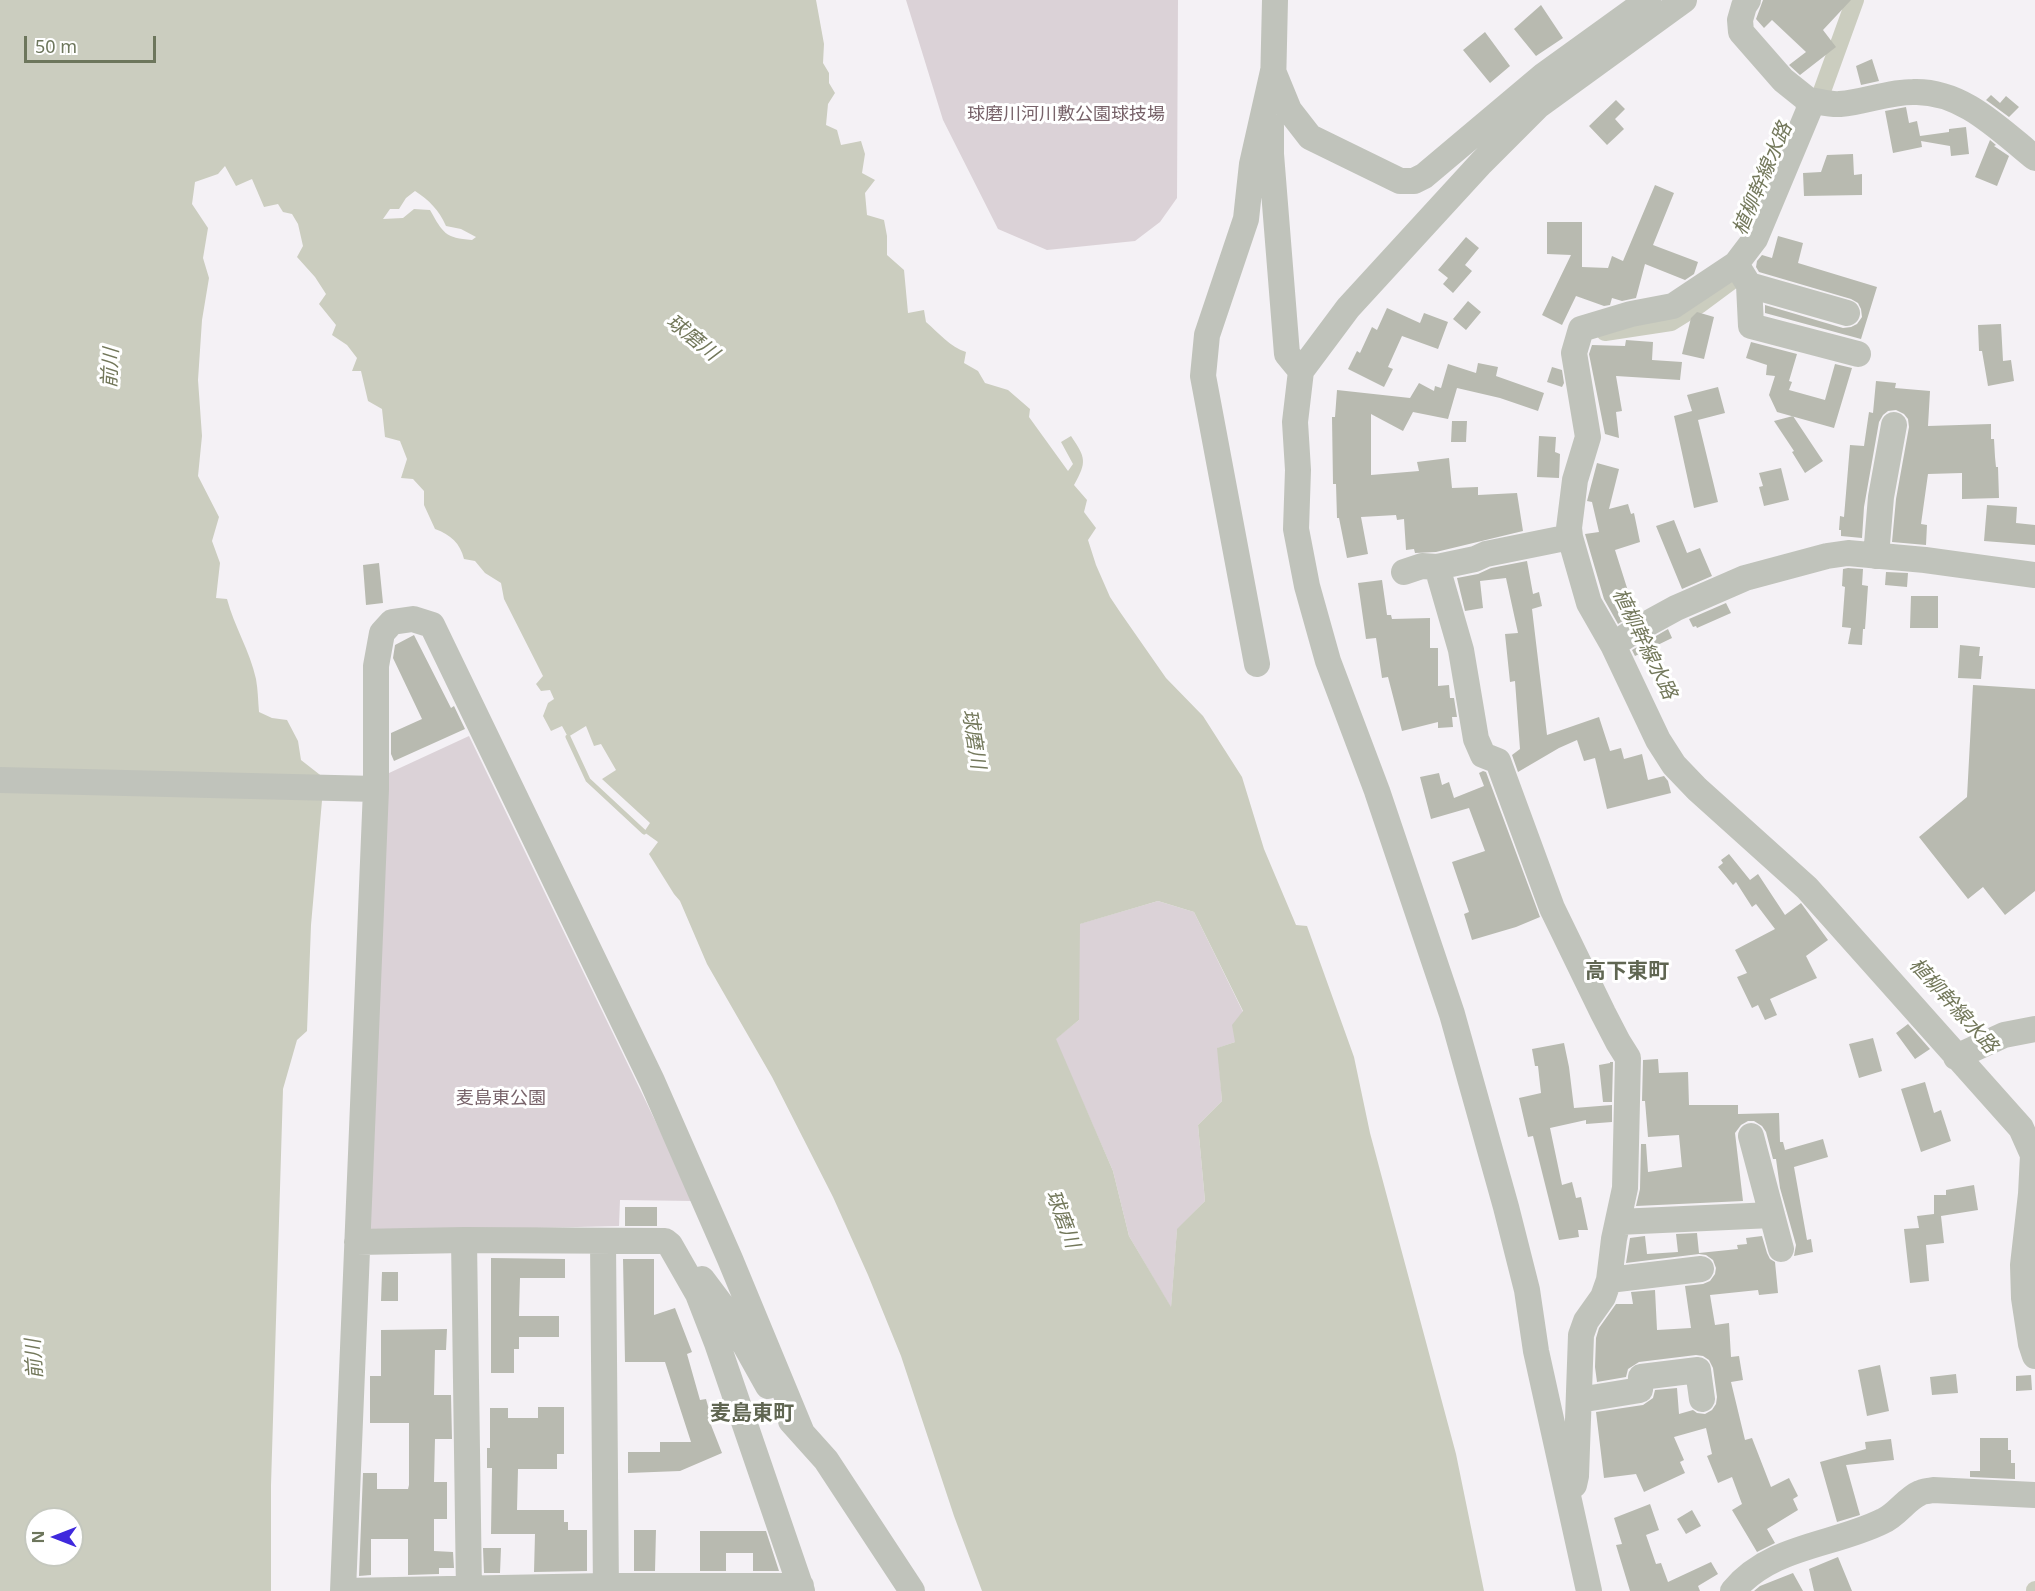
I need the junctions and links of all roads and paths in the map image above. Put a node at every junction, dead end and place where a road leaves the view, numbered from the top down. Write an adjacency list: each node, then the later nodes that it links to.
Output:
1 (1275, 0): 5 (street)
2 (1648, 0): 5 (street)
3 (1684, 0): 11 (street)
4 (1748, 0): 6 (street)
5 (1273, 71): 11 (street); 19 (street)
6 (1808, 100): 7 (street); 8 (street)
7 (2035, 158)
8 (1742, 273): 9 (street); 10 (street); 13 (street)
9 (1847, 313)
10 (1858, 354)
11 (1301, 371): 39 (street)
12 (1894, 425): 14 (street)
13 (1570, 537): 15 (street); 18 (street)
14 (1876, 556): 17 (street); 18 (street)
15 (1437, 567): 16 (street); 26 (street)
16 (1404, 572)
17 (2035, 575)
18 (1617, 643): 23 (street)
19 (1257, 664)
20 (0, 780): 21 (street)
21 (376, 789): 29 (street); 37 (street)
22 (2035, 1029): 23 (street)
23 (1962, 1054): 34 (street)
24 (1752, 1136): 25 (street)
25 (1772, 1215): 26 (street); 31 (street)
26 (1618, 1222): 33 (street)
27 (464, 1240): 28 (street); 29 (street); 43 (street)
28 (603, 1241): 30 (street); 40 (street)
29 (357, 1242): 44 (street)
30 (673, 1249): 37 (street); 42 (street)
31 (1780, 1249)
32 (1701, 1269): 33 (street)
33 (1609, 1280): 36 (street)
34 (2035, 1356)
35 (1702, 1399): 36 (street)
36 (1579, 1400): 39 (street)
37 (802, 1433): 45 (street)
38 (2035, 1495): 47 (street)
39 (1570, 1503): 46 (street)
40 (606, 1588): 41 (street); 43 (street)
41 (749, 1588): 42 (street)
42 (801, 1588)
43 (469, 1590): 44 (street)
44 (343, 1591)
45 (912, 1591)
46 (1589, 1591)
47 (1733, 1591)

